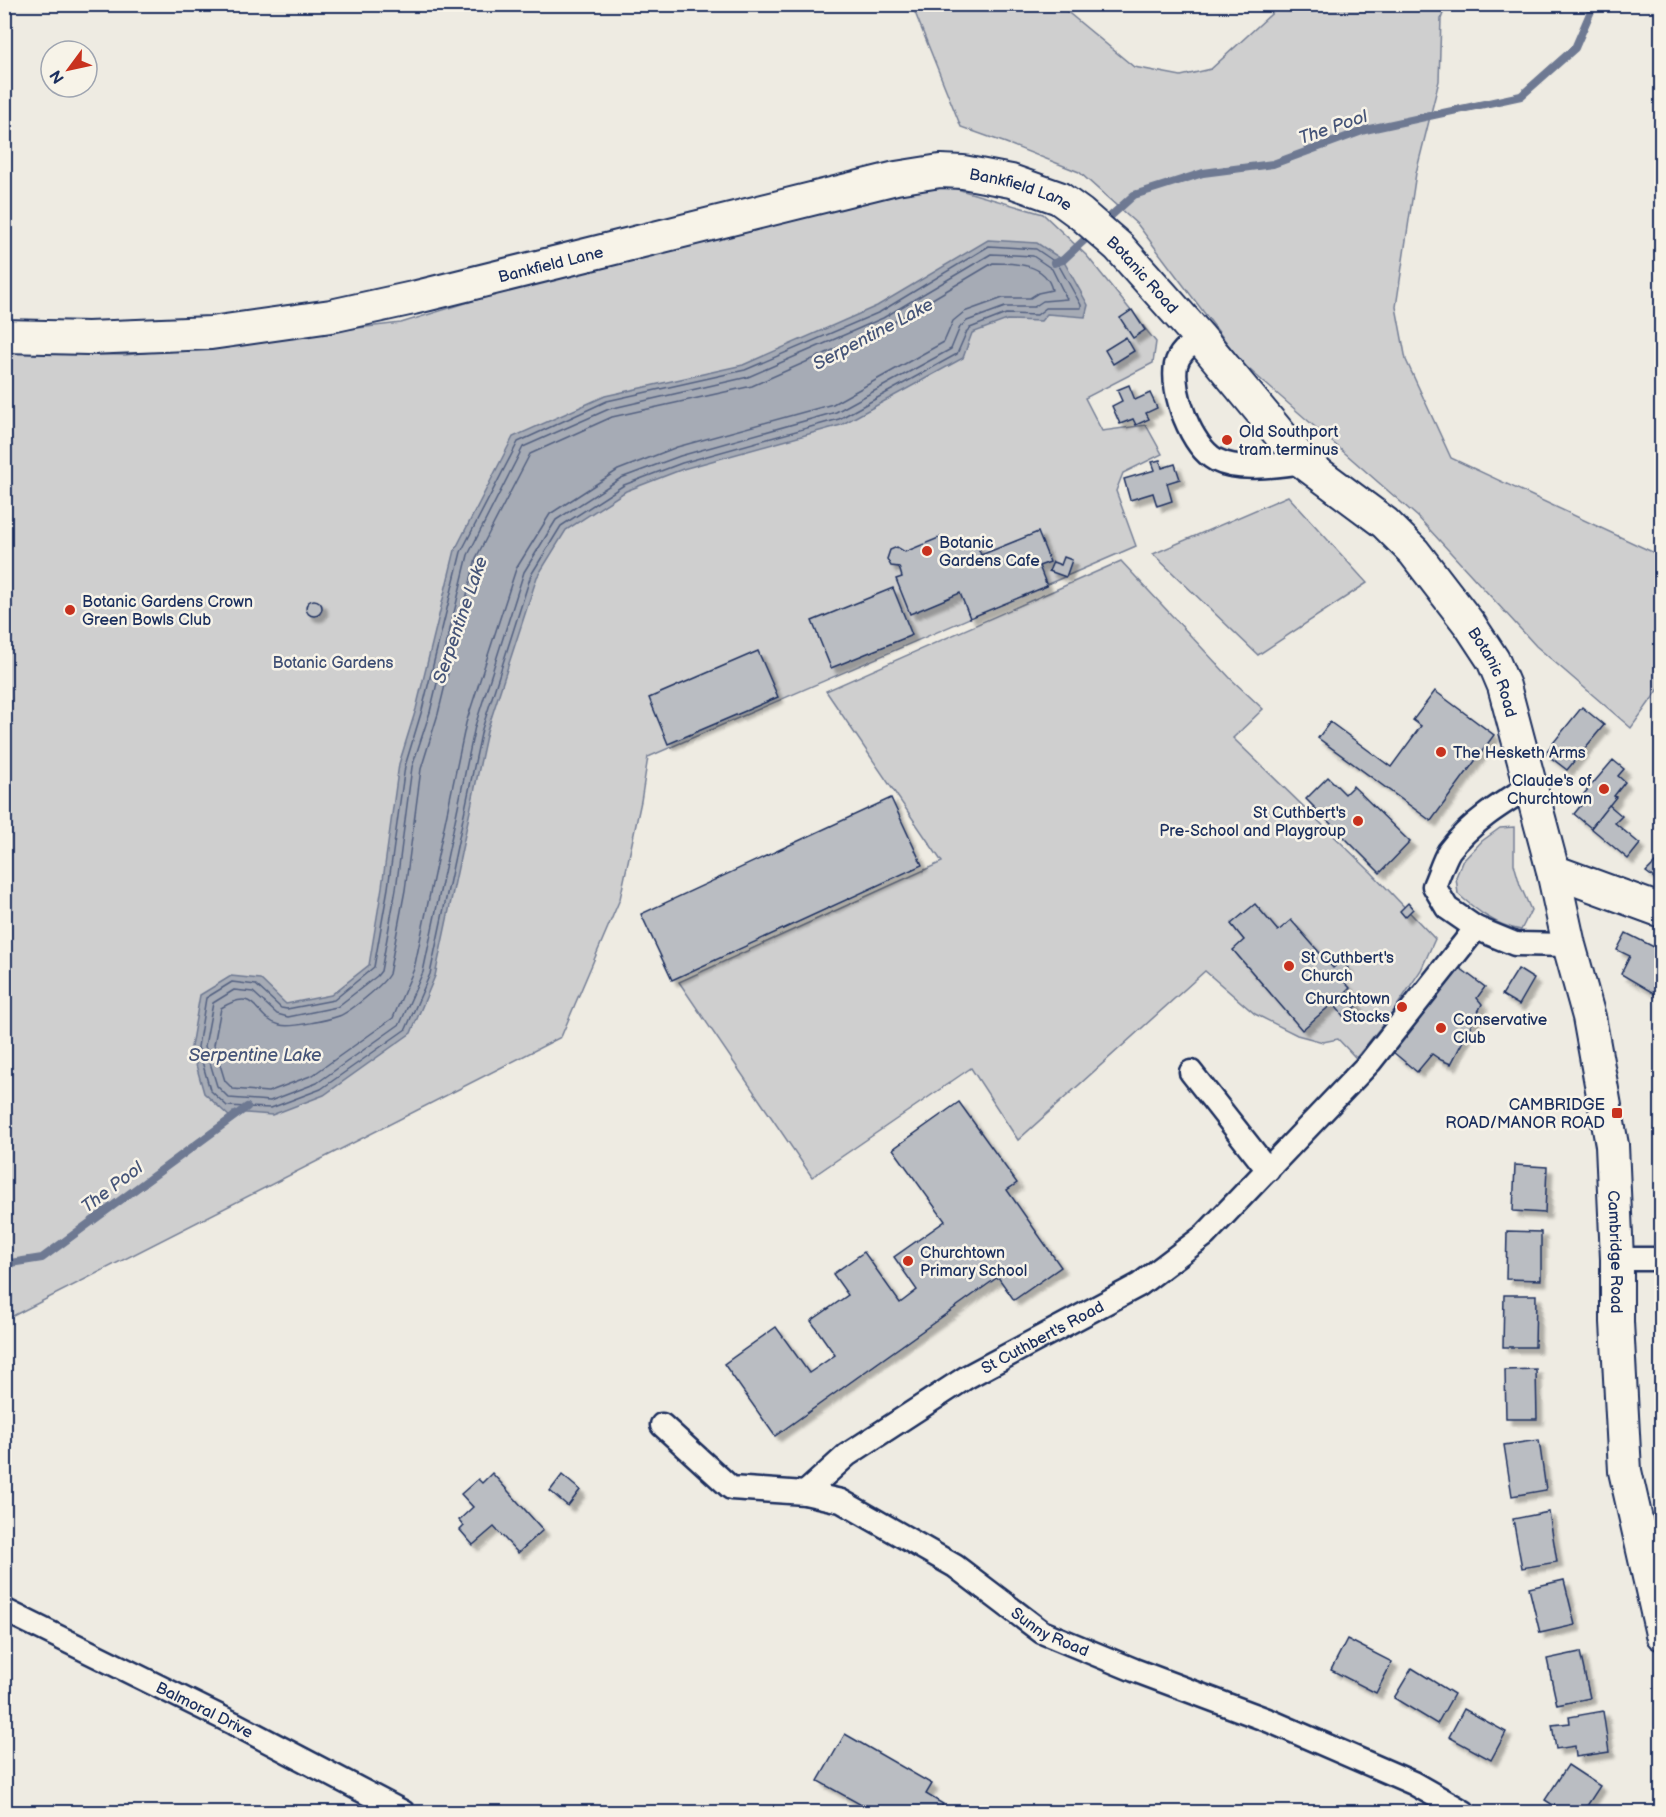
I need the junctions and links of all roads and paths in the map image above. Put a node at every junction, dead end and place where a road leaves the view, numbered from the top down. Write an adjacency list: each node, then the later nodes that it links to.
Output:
1 (1081, 214): 2 (main road, Bankfield Lane); 3 (main road, Botanic Road)
2 (4, 336)
3 (1200, 339): 4 (main road, Botanic Road); 4 (street)
4 (1303, 462): 5 (main road, Botanic Road)
5 (1530, 786): 6 (main road, Botanic Road); 8 (street)
6 (1553, 871): 7 (main road); 9 (main road, Cambridge Road)
7 (1662, 911)
8 (1476, 928): 9 (street); 11 (street, St Cuthbert's Road)
9 (1569, 945): 12 (main road, Cambridge Road)
10 (1191, 1072): 11 (street)
11 (1268, 1170): 15 (street, St Cuthbert's Road)
12 (1617, 1259): 13 (street); 17 (main road, Cambridge Road)
13 (1662, 1259)
14 (662, 1425): 15 (street, Sunny Road)
15 (805, 1493): 19 (street, Sunny Road)
16 (4, 1610): 18 (street, Balmoral Drive)
17 (1662, 1634)
18 (402, 1812)
19 (1464, 1812)

